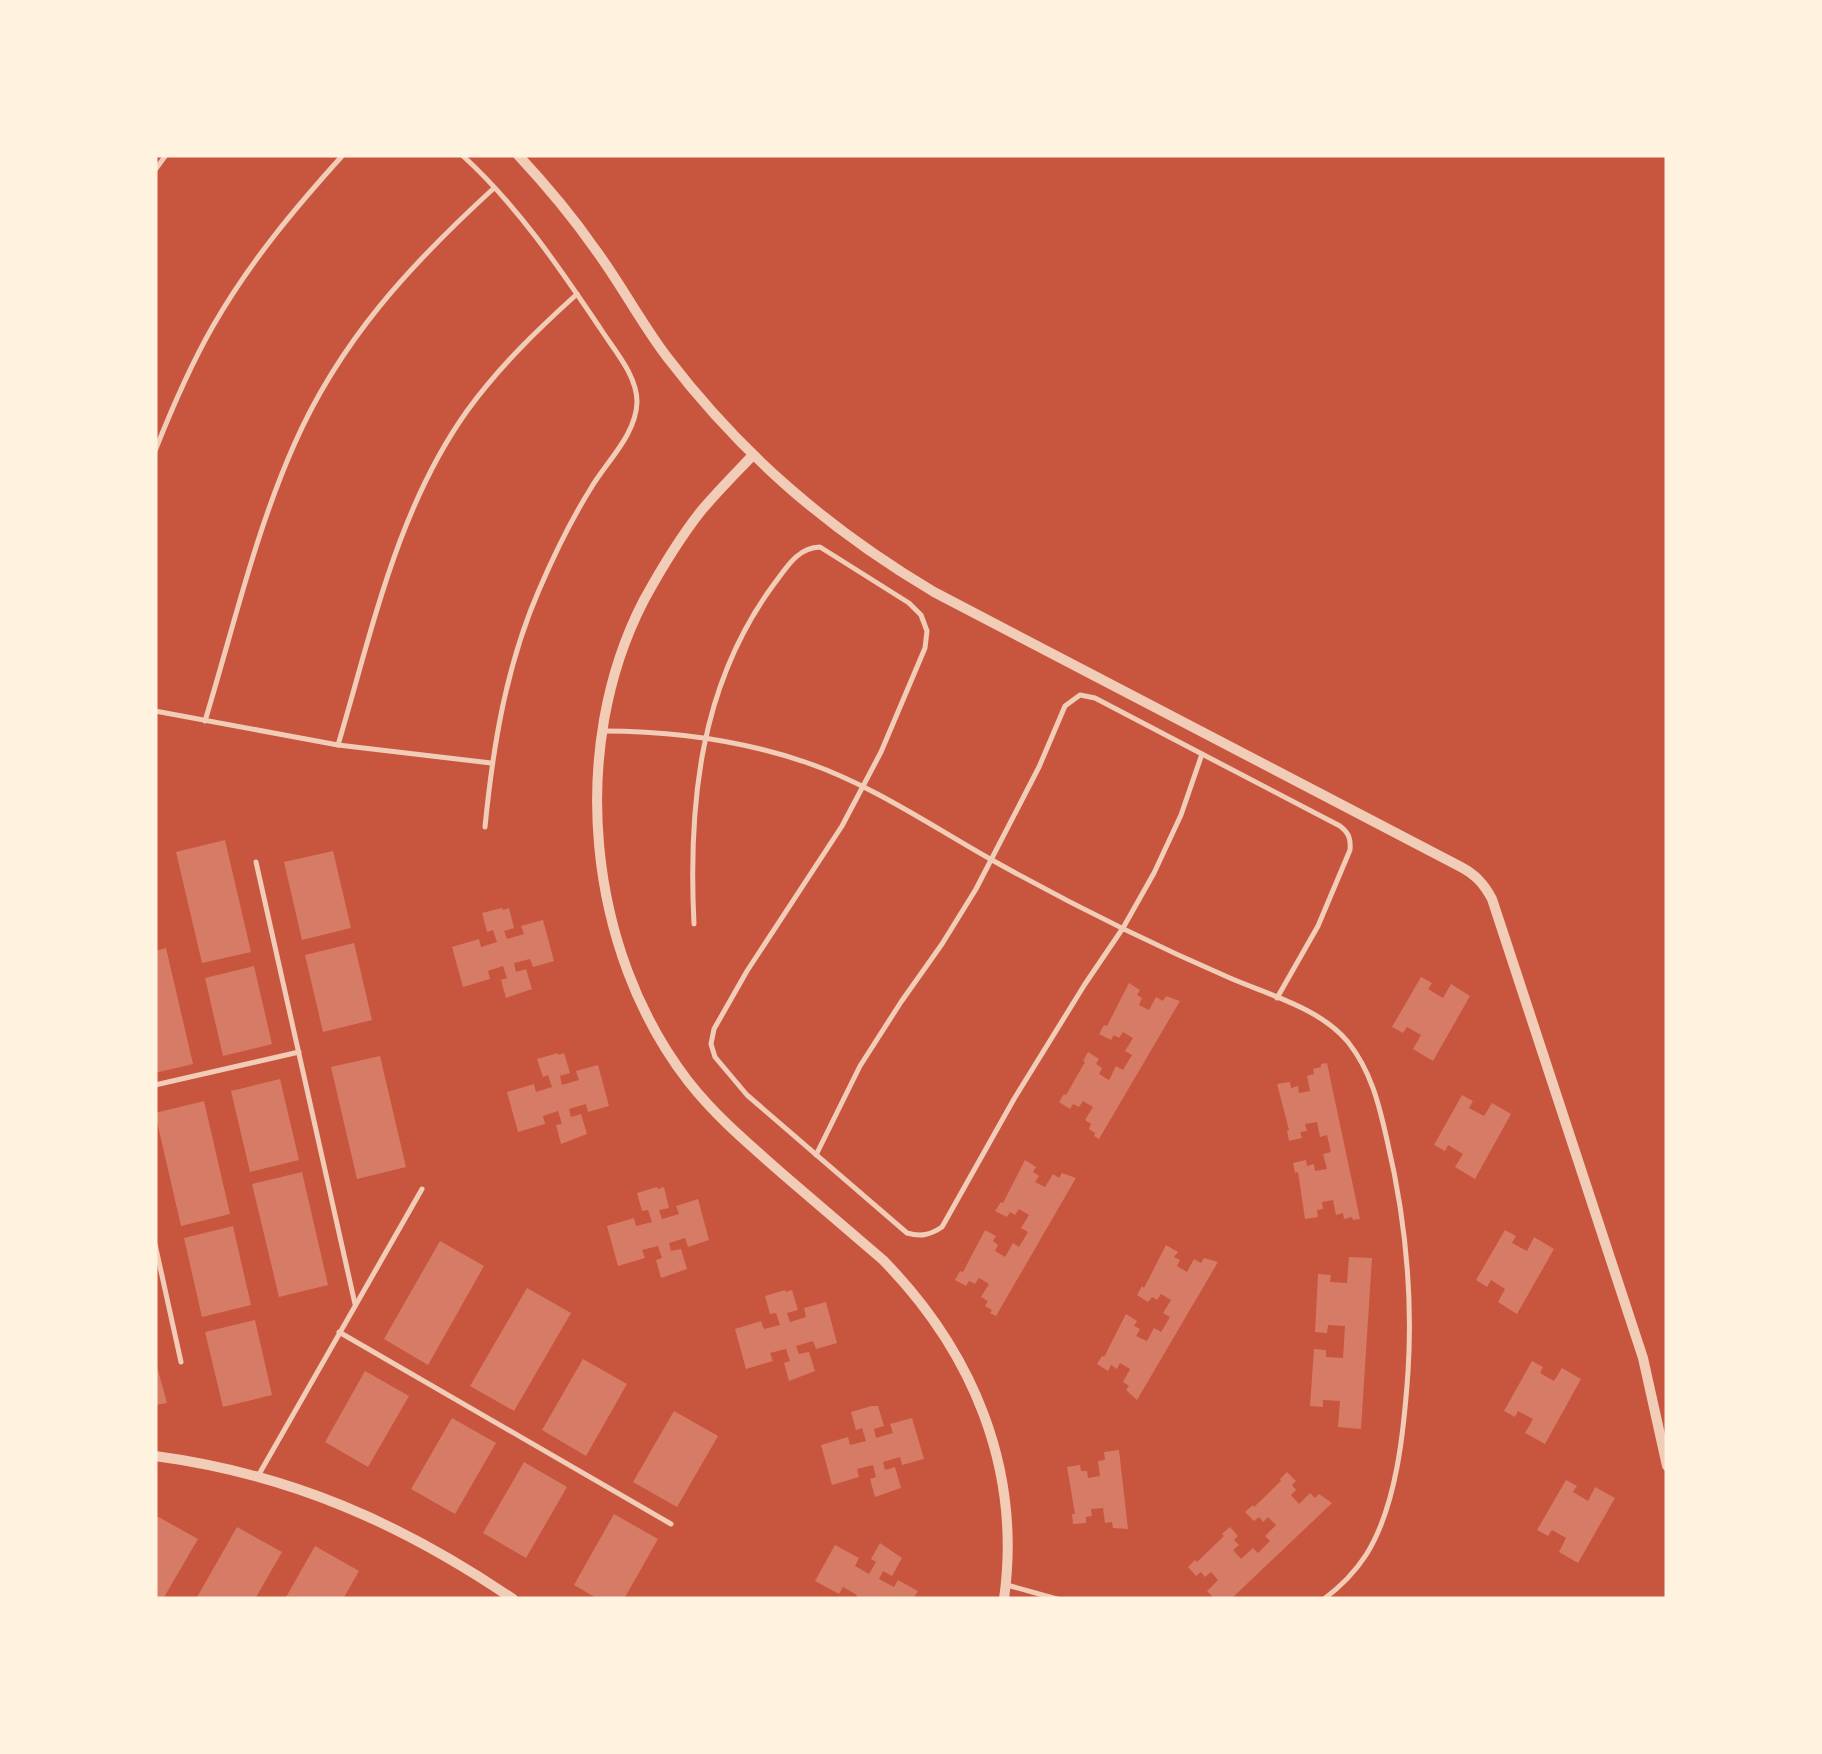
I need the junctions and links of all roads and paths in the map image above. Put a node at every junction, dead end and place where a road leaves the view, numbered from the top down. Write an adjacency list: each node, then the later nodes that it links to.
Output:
1 (166, 155): 5 (lane)
2 (344, 155): 8 (lane)
3 (462, 155): 6 (lane)
4 (518, 155): 9 (street)
5 (155, 170)
6 (494, 188): 7 (lane); 11 (lane)
7 (577, 294): 14 (lane); 16 (lane)
8 (155, 451)
9 (752, 456): 12 (street); 33 (street)
10 (155, 711): 11 (lane)
11 (205, 722): 14 (lane)
12 (603, 731): 13 (lane); 36 (street)
13 (704, 738): 17 (lane); 17 (lane); 21 (lane)
14 (338, 745): 16 (lane)
15 (1202, 754): 19 (lane); 22 (lane); 23 (lane)
16 (492, 763): 18 (lane)
17 (865, 786): 19 (lane); 26 (lane)
18 (485, 827)
19 (991, 859): 22 (lane); 26 (lane)
20 (256, 862): 24 (lane)
21 (694, 924)
22 (1122, 928): 23 (lane); 26 (lane)
23 (1277, 998): 40 (lane)
24 (298, 1052): 25 (lane); 29 (lane)
25 (155, 1085)
26 (816, 1156)
27 (422, 1188): 29 (lane)
28 (155, 1244): 31 (lane)
29 (355, 1304): 30 (lane)
30 (339, 1332): 34 (lane); 35 (lane)
31 (181, 1362)
32 (155, 1456): 34 (street)
33 (1667, 1466)
34 (258, 1476): 37 (street)
35 (671, 1524)
36 (1006, 1585): 38 (street); 39 (lane)
37 (513, 1599)
38 (1004, 1599)
39 (1057, 1599)
40 (1324, 1599)

